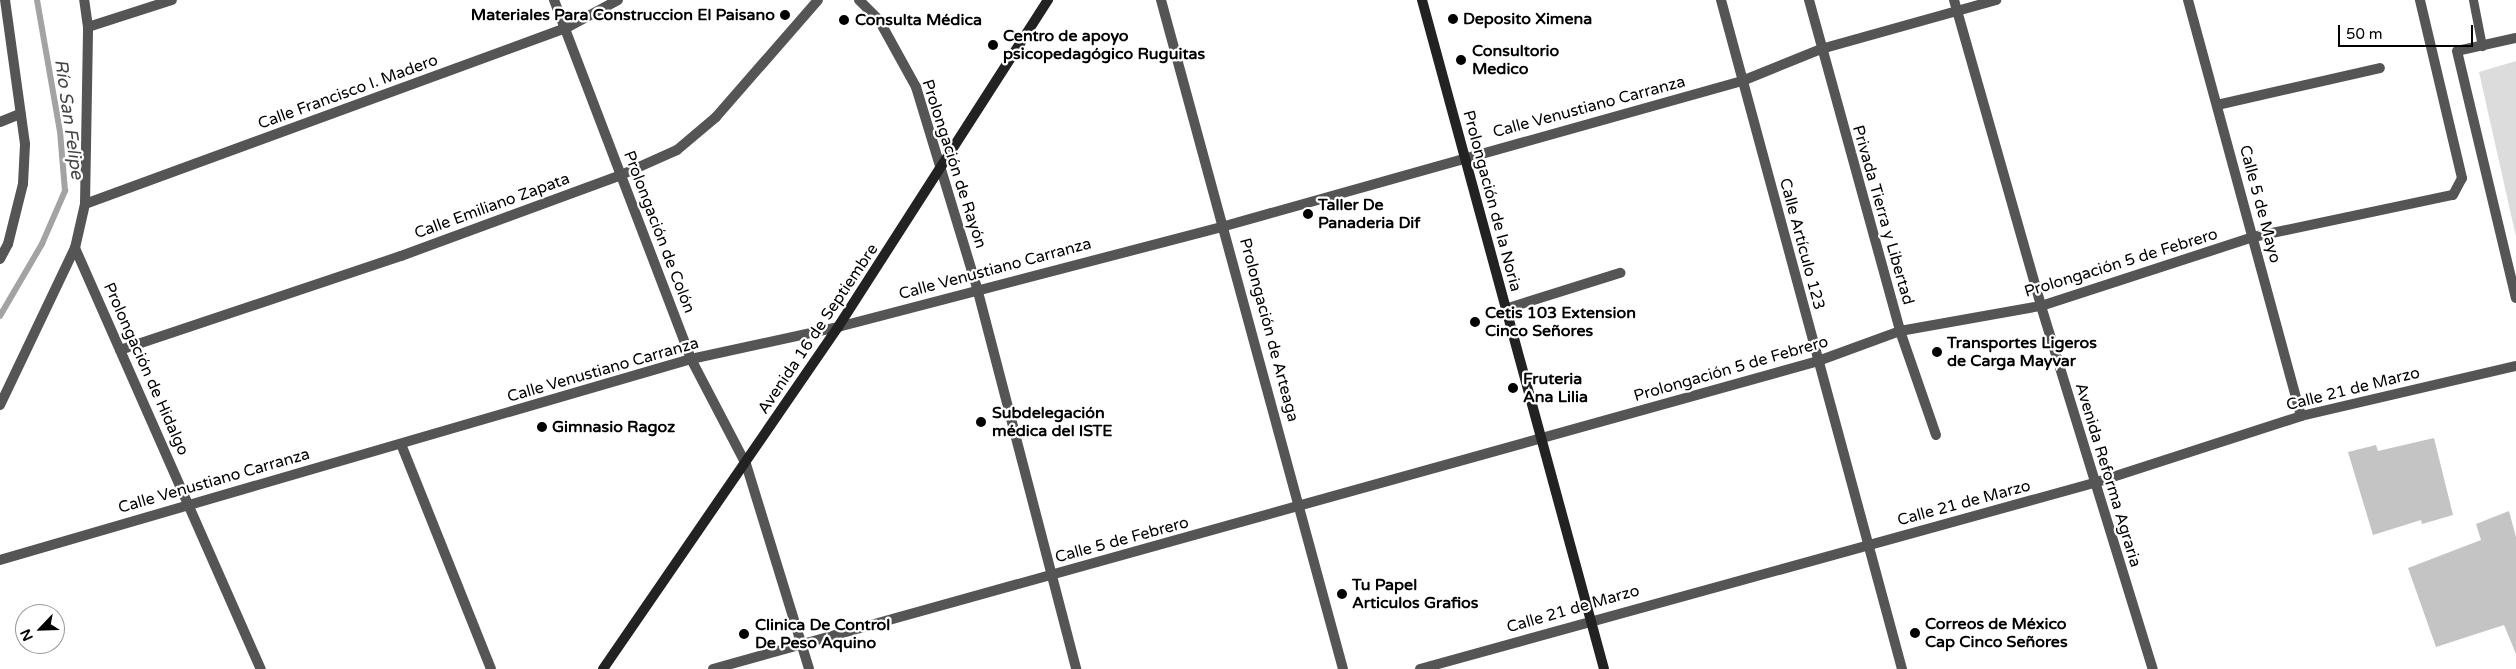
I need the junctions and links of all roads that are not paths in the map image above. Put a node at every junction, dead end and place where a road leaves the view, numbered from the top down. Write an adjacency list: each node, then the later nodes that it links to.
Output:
1 (5, 0): 27 (street)
2 (84, 0): 19 (street)
3 (172, 0): 19 (street)
4 (554, 0): 20 (street, Prolongación de Colón)
5 (618, 0): 20 (street, Calle Francisco I. Madero)
6 (818, 0): 31 (street, Calle Emiliano Zapata)
7 (859, 0): 30 (street, Prolongación de Rayón)
8 (1048, 0): 30 (main road, Avenida 16 de Septiembre)
9 (1160, 0): 33 (street, Prolongación de Arteaga)
10 (1422, 0): 29 (main road, Prolongación de la Noria)
11 (1721, 0): 25 (street, Calle Artículo 123)
12 (1809, 0): 23 (street, Privada Tierra y Libertad)
13 (1954, 0): 18 (street, Avenida Reforma Agraria)
14 (1996, 0): 18 (street, Calle Venustiano Carranza)
15 (2188, 0): 26 (street, Calle 5 de Mayo)
16 (2420, 0): 34 (street, Prolongación 5 de Febrero)
17 (2473, 0): 22 (lane)
18 (1957, 12): 23 (street, Calle Venustiano Carranza); 40 (street, Avenida Reforma Agraria)
19 (88, 27): 32 (street)
20 (566, 28): 31 (street, Prolongación de Colón); 32 (street, Calle Francisco I. Madero)
21 (2516, 38): 22 (street)
22 (2482, 46): 39 (street)
23 (1821, 49): 25 (street, Calle Venustiano Carranza); 43 (street, Privada Tierra y Libertad)
24 (2380, 68): 26 (street)
25 (1742, 81): 29 (street, Calle Venustiano Carranza); 46 (street, Calle Artículo 123)
26 (2217, 105): 34 (street, Calle 5 de Mayo)
27 (20, 114): 28 (street); 36 (street)
28 (0, 122)
29 (1465, 156): 33 (street, Calle Venustiano Carranza); 41 (main road, Prolongación de la Noria)
30 (942, 168): 38 (street, Prolongación de Rayón); 42 (main road, Avenida 16 de Septiembre)
31 (621, 175): 44 (street, Calle Emiliano Zapata); 45 (street, Prolongación de Colón)
32 (84, 204): 35 (street)
33 (1225, 226): 38 (street, Calle Venustiano Carranza); 56 (street, Prolongación de Arteaga)
34 (2253, 237): 40 (street, Prolongación 5 de Febrero); 49 (street, Calle 5 de Mayo)
35 (74, 248): 44 (street, Prolongación de Hidalgo); 48 (street)
36 (0, 259)
37 (1620, 273): 41 (street)
38 (977, 288): 42 (street, Calle Venustiano Carranza); 59 (street, Prolongación de Rayón)
39 (2516, 298)
40 (2040, 306): 43 (street, Prolongación 5 de Febrero); 54 (street, Avenida Reforma Agraria)
41 (1505, 309): 51 (main road, Prolongación de la Noria)
42 (838, 327): 45 (street, Calle Venustiano Carranza); 53 (main road, Avenida 16 de Septiembre)
43 (1900, 331): 46 (street, Prolongación 5 de Febrero); 50 (street, Privada Tierra y Libertad)
44 (120, 350): 55 (street, Prolongación de Hidalgo)
45 (691, 360): 52 (street, Calle Venustiano Carranza); 53 (street, Prolongación de Colón)
46 (1818, 361): 51 (street, Prolongación 5 de Febrero); 57 (street, Calle Artículo 123)
47 (2516, 366): 49 (street, Calle 21 de Marzo)
48 (0, 405)
49 (2301, 416): 54 (street, Calle 21 de Marzo)
50 (1936, 435)
51 (1540, 440): 56 (street, Calle 5 de Febrero); 60 (main road, Prolongación de la Noria)
52 (400, 444): 55 (street, Calle Venustiano Carranza); 63 (street)
53 (746, 464): 61 (street, Prolongación de Colón); 64 (main road, Avenida 16 de Septiembre)
54 (2094, 483): 57 (street, Calle 21 de Marzo); 72 (street, Avenida Reforma Agraria)
55 (190, 503): 58 (street, Calle Venustiano Carranza); 62 (street, Prolongación de Hidalgo)
56 (1302, 507): 59 (street, Calle 5 de Febrero); 68 (street, Prolongación de Arteaga)
57 (1867, 545): 60 (street, Calle 21 de Marzo); 71 (street, Calle Artículo 123)
58 (0, 560)
59 (1052, 574): 61 (street, Calle 5 de Febrero); 67 (street, Prolongación de Rayón)
60 (1591, 619): 69 (street, Calle 21 de Marzo); 70 (main road, Prolongación de la Noria)
61 (802, 644): 65 (street, Calle 5 de Febrero); 66 (street, Prolongación de Colón)
62 (261, 669)
63 (491, 669)
64 (603, 669)
65 (713, 669)
66 (809, 669)
67 (1076, 669)
68 (1343, 669)
69 (1420, 669)
70 (1604, 669)
71 (1902, 669)
72 (2153, 669)

